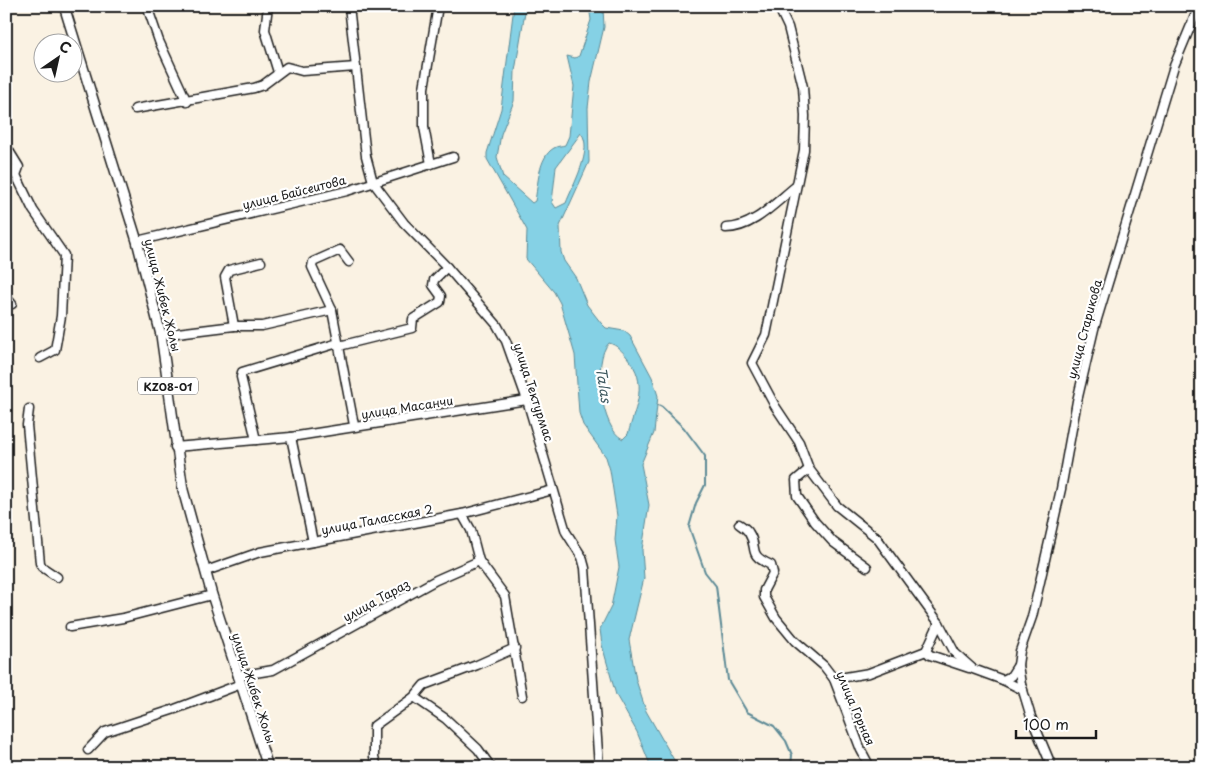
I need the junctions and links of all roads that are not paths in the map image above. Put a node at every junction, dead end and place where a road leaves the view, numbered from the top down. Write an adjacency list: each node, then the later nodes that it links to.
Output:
1 (64, 6): 22 (main road, улица Жибек Жолы / KZ08-01)
2 (147, 6): 12 (street)
3 (349, 6): 8 (street, улица Тектурмас)
4 (438, 6): 17 (street)
5 (778, 6): 20 (street)
6 (1198, 6): 53 (street, улица Старикова)
7 (266, 7): 9 (street)
8 (356, 67): 9 (street); 19 (street, улица Тектурмас)
9 (278, 72): 12 (street)
10 (6, 81): 11 (street)
11 (6, 88)
12 (186, 102): 13 (street)
13 (136, 109)
14 (6, 146): 18 (street)
15 (453, 157): 17 (street, улица Байсеитова)
16 (6, 162): 18 (street)
17 (432, 164): 19 (street, улица Байсеитова)
18 (16, 175): 32 (street)
19 (373, 182): 22 (street, улица Байсеитова); 25 (street, улица Тектурмас)
20 (795, 186): 21 (street); 39 (street)
21 (726, 228)
22 (137, 241): 30 (main road, улица Жибек Жолы / KZ08-01)
23 (261, 262): 29 (street)
24 (349, 262): 28 (street)
25 (447, 267): 31 (street); 33 (street, улица Тектурмас)
26 (6, 297): 27 (street)
27 (12, 304)
28 (332, 310): 29 (street); 31 (street)
29 (234, 326): 30 (street)
30 (161, 335): 38 (main road, улица Жибек Жолы / KZ08-01)
31 (339, 344): 35 (street); 37 (street)
32 (40, 358)
33 (527, 400): 35 (street, улица Масанчи); 40 (street, улица Тектурмас)
34 (30, 409): 47 (street)
35 (354, 425): 36 (street, улица Масанчи)
36 (290, 437): 37 (street, улица Масанчи); 43 (street)
37 (256, 440): 38 (street, улица Масанчи)
38 (175, 447): 46 (main road, улица Жибек Жолы / KZ08-01)
39 (809, 469): 45 (street); 49 (street)
40 (553, 490): 41 (street, улица Таласская 2); 65 (street, улица Тектурмас)
41 (462, 514): 43 (street, улица Таласская 2); 44 (street)
42 (739, 524): 55 (street, улица Горная)
43 (313, 542): 46 (street, улица Таласская 2)
44 (479, 561): 51 (street); 56 (street, улица Тараз)
45 (867, 567)
46 (206, 571): 48 (main road, улица Жибек Жолы / KZ08-01)
47 (57, 577)
48 (212, 595): 50 (street); 56 (main road, улица Жибек Жолы / KZ08-01)
49 (939, 623): 52 (street); 54 (street)
50 (70, 627)
51 (515, 648): 59 (street); 60 (street)
52 (926, 651): 54 (street); 55 (street)
53 (1018, 665): 57 (street); 58 (street)
54 (973, 669): 57 (street)
55 (834, 679): 66 (street, улица Горная)
56 (240, 680): 61 (street, улица Тараз); 62 (main road, улица Жибек Жолы / KZ08-01)
57 (1003, 680): 58 (street)
58 (1023, 690): 67 (street)
59 (522, 696)
60 (414, 697): 63 (street); 64 (street)
61 (88, 750)
62 (268, 767)
63 (377, 767)
64 (491, 767)
65 (599, 767)
66 (870, 767)
67 (1052, 767)

